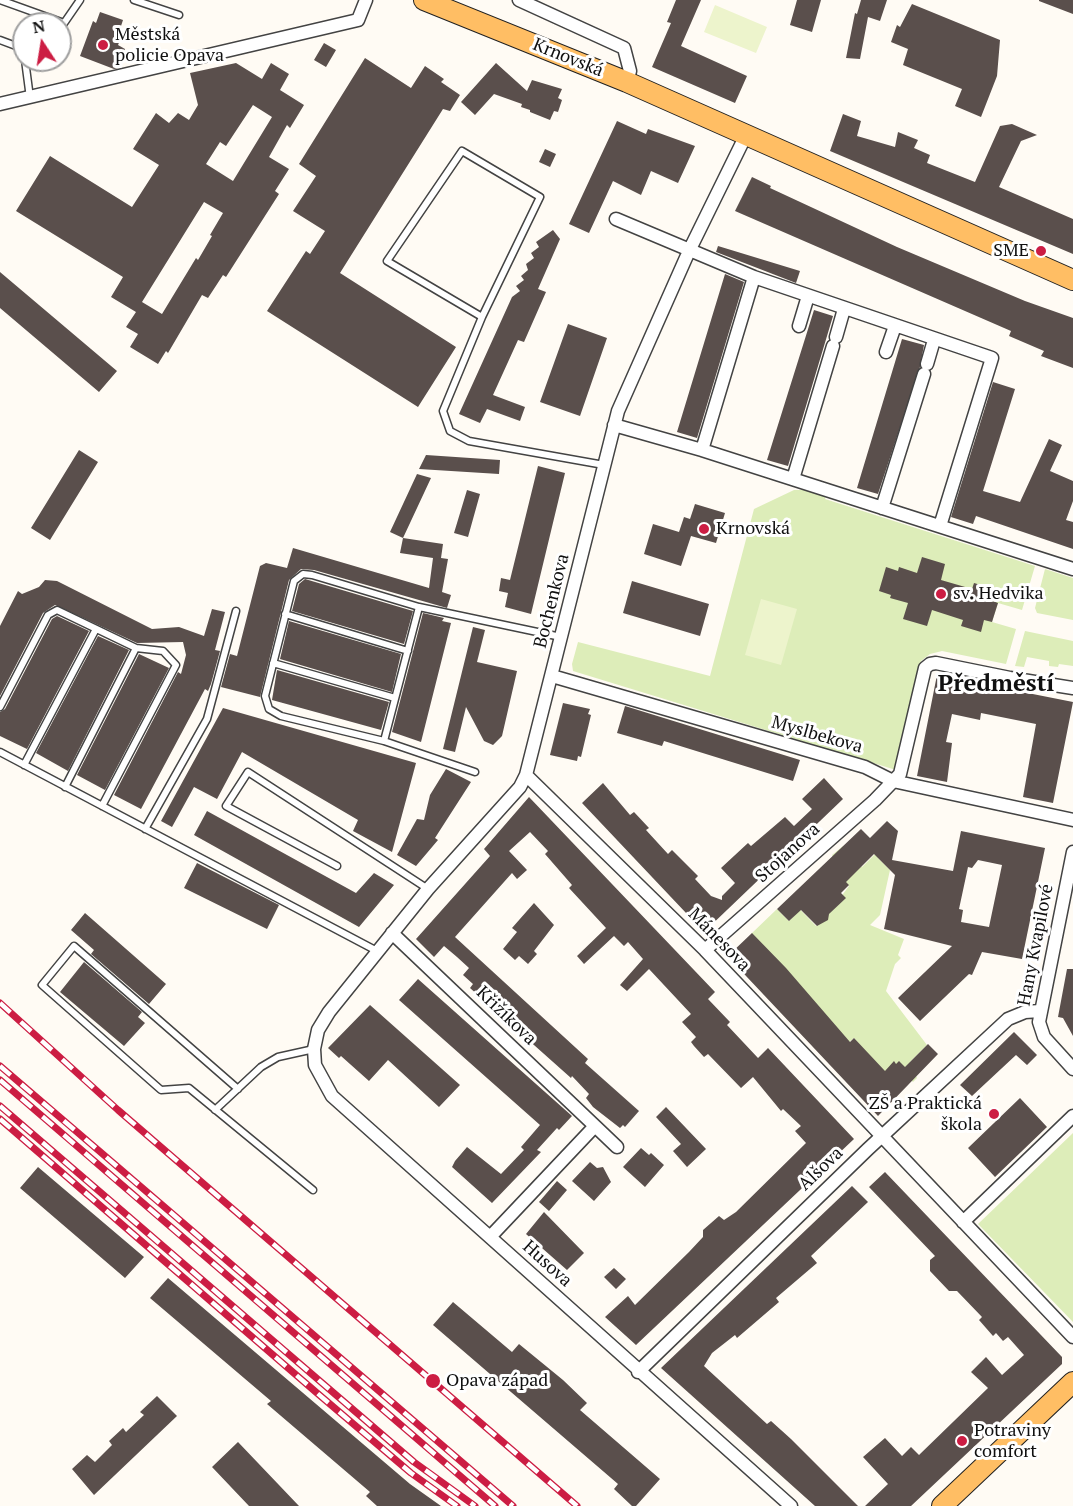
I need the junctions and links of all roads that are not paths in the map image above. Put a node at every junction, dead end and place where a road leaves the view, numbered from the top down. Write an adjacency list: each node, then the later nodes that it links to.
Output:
1 (0, 0): 6 (lane)
2 (134, 0): 7 (lane)
3 (366, 0): 10 (street)
4 (424, 0): 9 (main road, Krnovská)
5 (519, 0): 9 (street)
6 (29, 12)
7 (179, 15)
8 (27, 72): 10 (lane)
9 (627, 82): 12 (main road, Krnovská)
10 (30, 99): 11 (street)
11 (0, 104)
12 (746, 135): 14 (street, Bochenkova); 16 (main road, Krnovská)
13 (616, 219): 14 (street)
14 (689, 251): 15 (street); 24 (street, Bochenkova)
15 (754, 277): 17 (street); 25 (street)
16 (1073, 280)
17 (808, 296): 18 (street); 20 (street)
18 (844, 309): 21 (street); 27 (street)
19 (482, 317): 19 (lane); 26 (lane)
20 (798, 326)
21 (895, 326): 22 (street); 23 (street)
22 (934, 340): 28 (street); 29 (street)
23 (886, 352)
24 (614, 425): 25 (street); 26 (street, Bochenkova)
25 (702, 450): 27 (street)
26 (604, 465): 35 (street, Bochenkova)
27 (793, 479): 28 (street)
28 (882, 508): 29 (street)
29 (940, 526): 30 (street)
30 (1073, 569)
31 (419, 607): 33 (lane); 35 (lane); 37 (lane)
32 (236, 611): 52 (lane)
33 (285, 614): 37 (lane); 38 (lane)
34 (96, 629): 36 (lane); 42 (lane); 45 (lane)
35 (561, 637): 39 (street, Bochenkova)
36 (136, 648): 49 (lane); 50 (lane)
37 (408, 651): 41 (lane)
38 (273, 663): 41 (lane); 43 (lane)
39 (552, 675): 47 (street, Bochenkova); 48 (street, Myslbekova)
40 (1073, 688): 48 (street)
41 (395, 698): 43 (lane)
42 (0, 707)
43 (384, 741): 46 (lane)
44 (0, 752): 45 (lane)
45 (24, 765): 49 (lane)
46 (475, 772)
47 (526, 774): 55 (street, Bochenkova); 57 (street, Mánesova)
48 (893, 781): 51 (street, Myslbekova); 57 (street, Stojanova)
49 (65, 787): 50 (lane)
50 (102, 806): 52 (lane)
51 (1073, 820)
52 (145, 829): 58 (lane)
53 (1073, 852): 59 (street, Hany Kvapilové)
54 (337, 866): 55 (lane)
55 (428, 889): 56 (street, Bochenkova)
56 (392, 933): 58 (street, Bochenkova); 66 (street, Křižíkova)
57 (705, 950): 67 (street, Mánesova)
58 (377, 951): 60 (street, Bochenkova)
59 (1040, 1011): 62 (street, Hany Kvapilové); 67 (street, Alšova)
60 (318, 1030): 61 (street, Husova)
61 (314, 1049): 63 (lane); 71 (street, Husova)
62 (1073, 1069)
63 (238, 1089): 64 (lane); 64 (lane)
64 (215, 1110): 69 (lane)
65 (1073, 1116): 70 (street)
66 (595, 1126): 68 (street, Křižíkova); 71 (street)
67 (881, 1136): 70 (street, Mánesova); 73 (street, Alšova)
68 (617, 1147)
69 (313, 1190)
70 (963, 1221): 72 (street, Mánesova)
71 (490, 1237): 73 (street, Husova)
72 (1073, 1337)
73 (638, 1372): 75 (street, Husova)
74 (1073, 1382): 76 (main road)
75 (791, 1506)
76 (942, 1506)

